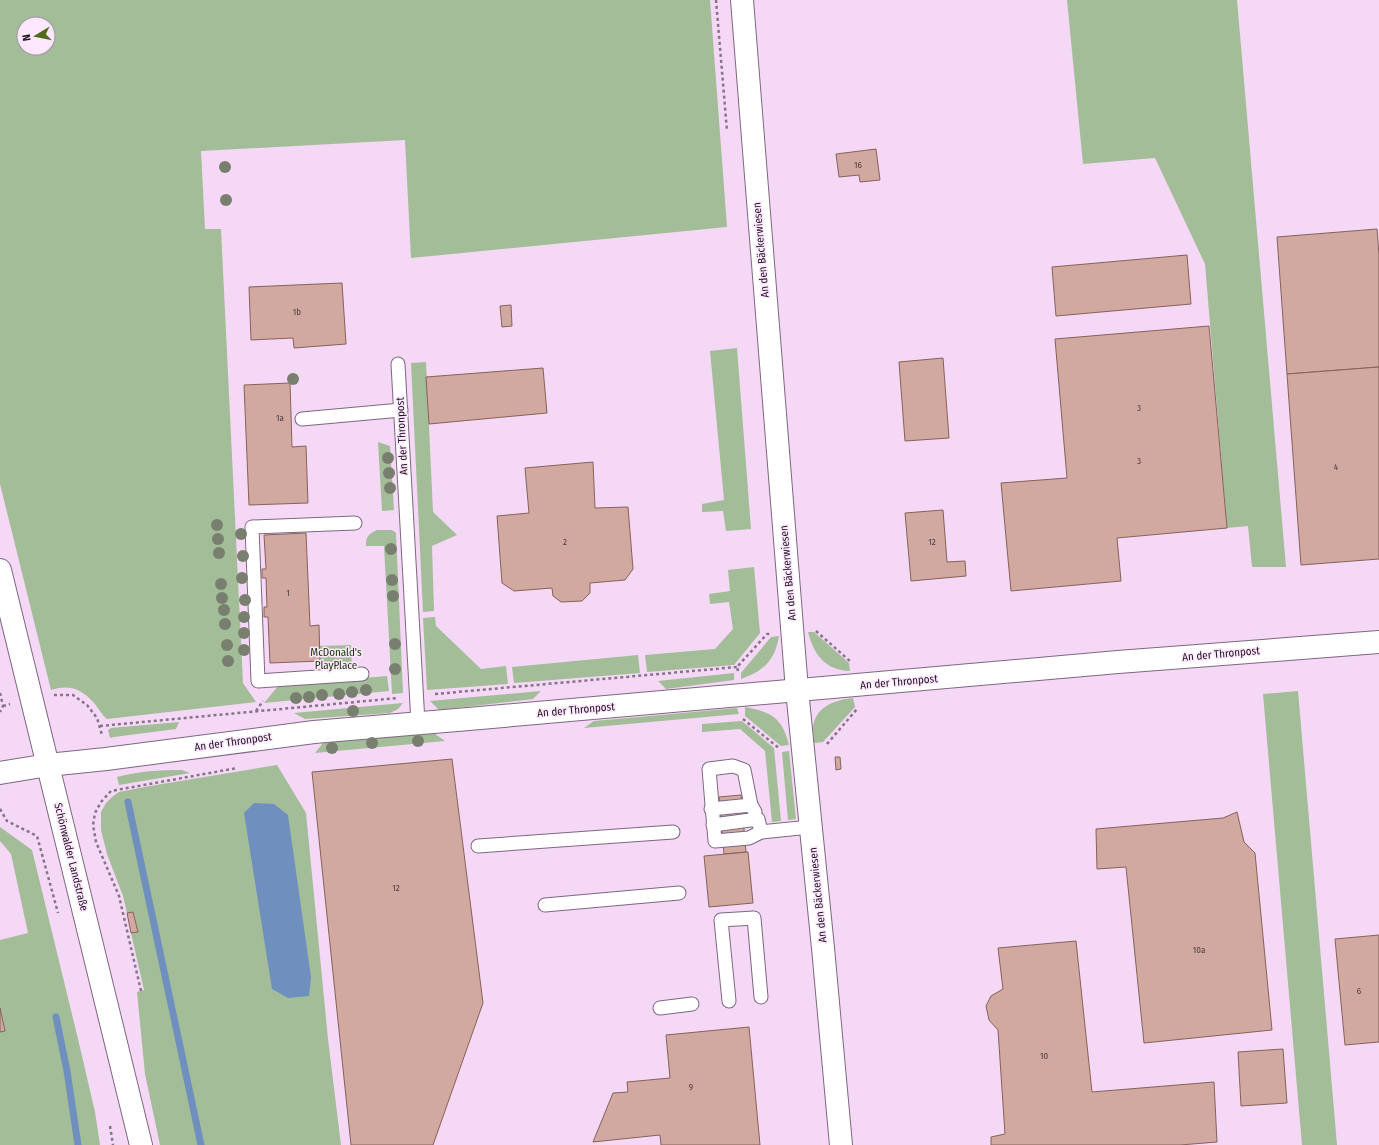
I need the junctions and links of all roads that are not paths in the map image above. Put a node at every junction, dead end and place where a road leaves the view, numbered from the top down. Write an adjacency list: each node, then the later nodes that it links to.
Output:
1 (742, 0): 9 (street, An den Bäckerwiesen)
2 (398, 364): 3 (lane, An der Thronpost)
3 (401, 410): 4 (lane); 10 (lane, An der Thronpost)
4 (302, 419)
5 (355, 523): 8 (lane)
6 (0, 570): 11 (street, Schönwalder Landstraße)
7 (1379, 642): 9 (street, An der Thronpost)
8 (362, 674)
9 (797, 690): 10 (street, An der Thronpost); 17 (street, An den Bäckerwiesen)
10 (418, 723): 11 (street, An der Thronpost)
11 (48, 765): 12 (street, An der Thronpost); 27 (street, Schönwalder Landstraße)
12 (0, 773)
13 (751, 805): 14 (lane); 14 (lane); 15 (lane)
14 (711, 809): 16 (lane)
15 (758, 819): 16 (lane); 19 (lane)
16 (713, 825): 19 (lane)
17 (810, 827): 19 (lane); 28 (street, An den Bäckerwiesen)
18 (673, 832): 20 (lane)
19 (760, 832)
20 (478, 846)
21 (679, 893): 22 (lane)
22 (546, 905)
23 (761, 997): 24 (lane)
24 (729, 1000)
25 (692, 1004): 26 (lane)
26 (660, 1008)
27 (141, 1145)
28 (841, 1145)

